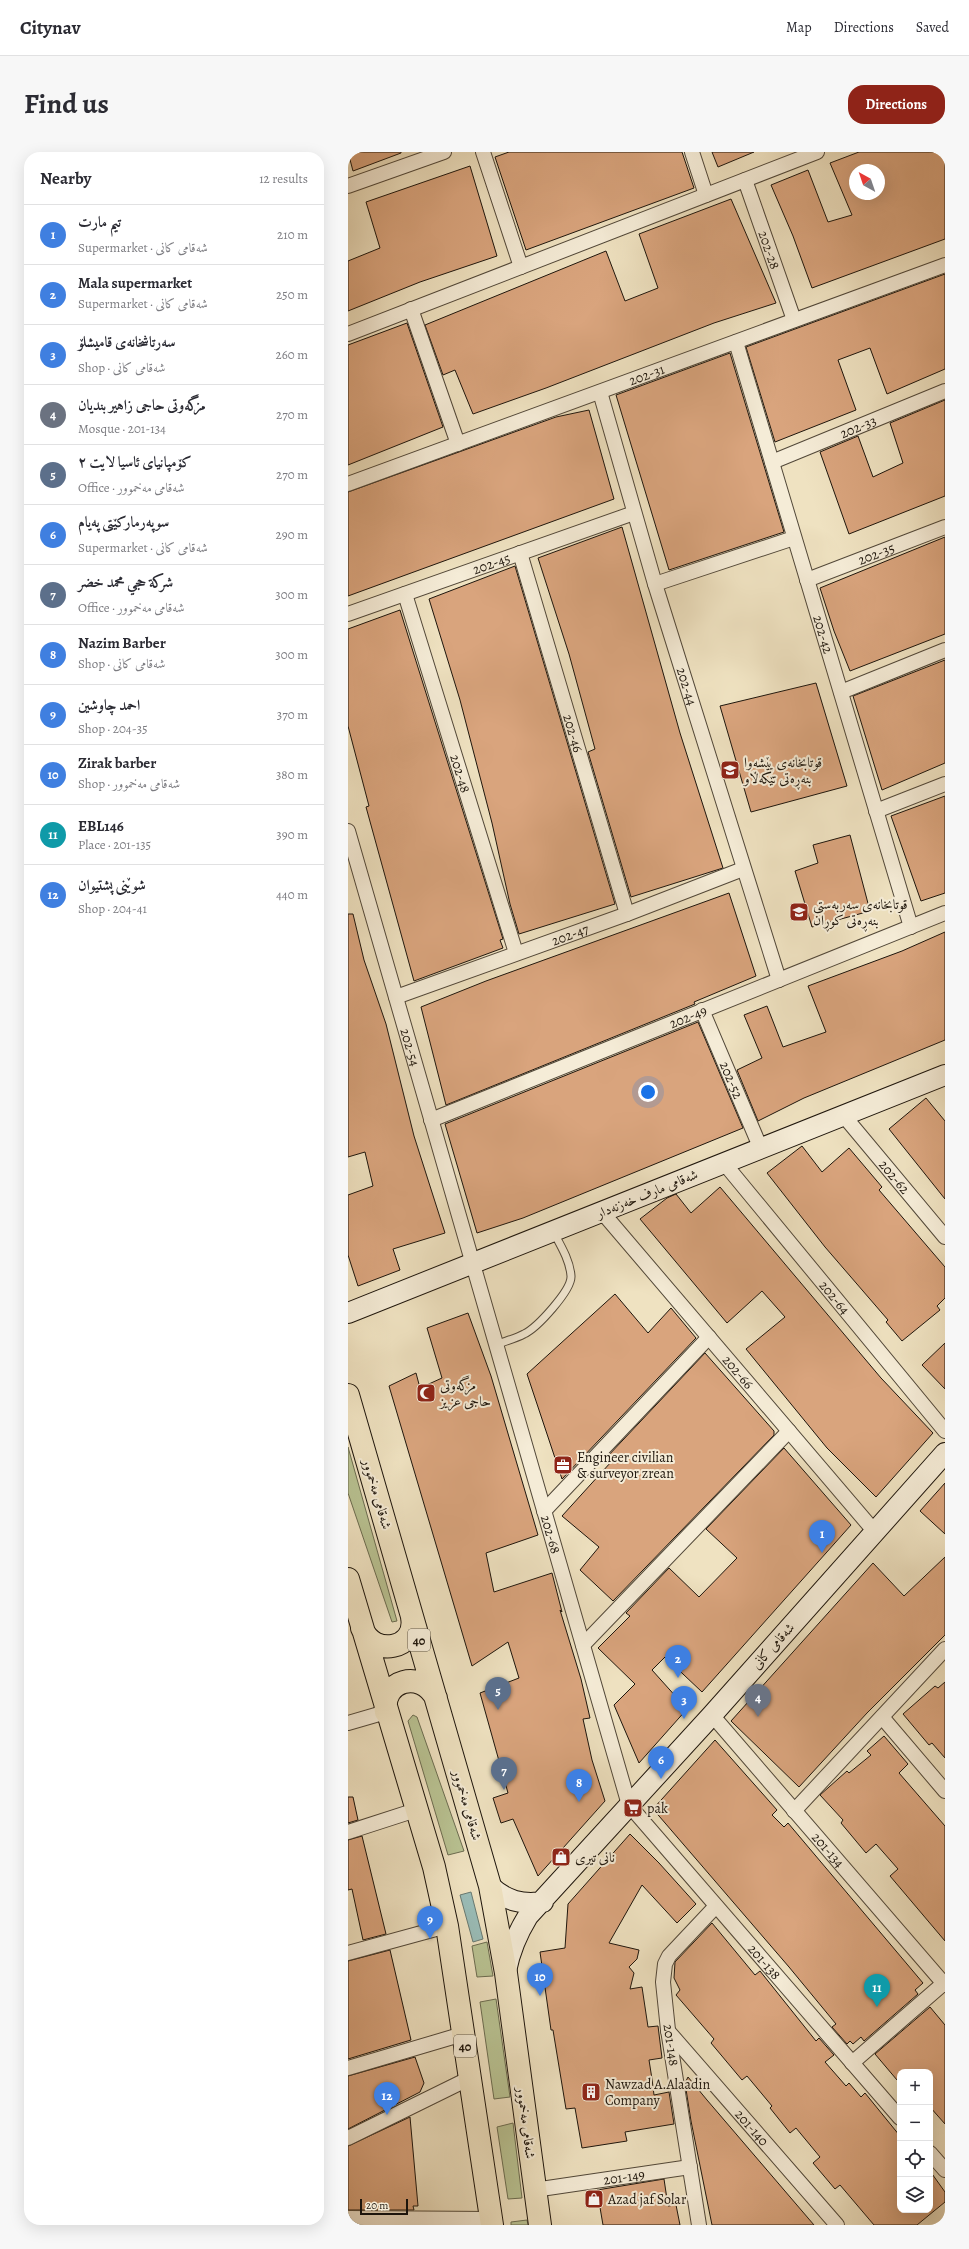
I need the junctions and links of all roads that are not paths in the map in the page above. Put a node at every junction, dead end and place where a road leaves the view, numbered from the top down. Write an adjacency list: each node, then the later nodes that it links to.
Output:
1 (482, 152): 9 (street)
2 (692, 152): 7 (street)
3 (817, 152): 5 (street)
4 (440, 153): 6 (street)
5 (745, 180): 7 (street); 11 (street, 202-28)
6 (348, 186)
7 (706, 195): 9 (street)
8 (945, 265): 11 (street, 202-31)
9 (521, 267): 10 (street)
10 (411, 309): 12 (street); 16 (street)
11 (794, 320): 13 (street, 202-31)
12 (348, 334)
13 (736, 342): 15 (street, 202-31); 17 (street, 202-42)
14 (945, 391): 17 (street, 202-33)
15 (600, 392): 16 (street, 202-31); 19 (street, 202-44)
16 (458, 444): 18 (street, 202-31)
17 (772, 462): 21 (street, 202-42)
18 (348, 484)
19 (634, 513): 22 (street, 202-45); 24 (street, 202-44)
20 (945, 527): 23 (street, 202-35)
21 (794, 538): 23 (street, 202-42); 24 (street)
22 (520, 553): 25 (street, 202-45); 34 (street, 202-46)
23 (807, 580): 28 (street, 202-42)
24 (655, 584): 32 (street, 202-44)
25 (406, 594): 26 (street, 202-45); 36 (street, 202-48)
26 (348, 614)
27 (945, 650): 28 (street)
28 (841, 692): 30 (street, 202-42)
29 (945, 784): 30 (street)
30 (876, 811): 35 (street, 202-42)
31 (348, 831): 38 (street, 202-54)
32 (743, 869): 34 (street, 202-47); 37 (street, 202-44)
33 (945, 913): 35 (street, 202-49)
34 (628, 914): 36 (street, 202-47)
35 (910, 927): 37 (street, 202-49)
36 (516, 953): 38 (street, 202-47)
37 (779, 980): 39 (street, 202-49)
38 (396, 997): 42 (street, 202-54)
39 (702, 1010): 42 (street, 202-49); 43 (street, 202-52)
40 (945, 1075): 41 (street, شەقامی مارف خەزنەدار)
41 (844, 1116): 43 (street, شەقامی مارف خەزنەدار); 47 (street, 202-62)
42 (431, 1120): 48 (street, 202-54)
43 (761, 1149): 44 (street, شەقامی مارف خەزنەدار)
44 (724, 1163): 45 (street, شەقامی مارف خەزنەدار); 54 (street, 202-64)
45 (602, 1212): 46 (street, شەقامی مارف خەزنەدار); 50 (street, 202-66)
46 (554, 1232): 48 (street, شەقامی مارف خەزنەدار); 51 (lane)
47 (945, 1236)
48 (472, 1264): 49 (street, شەقامی مارف خەزنەدار); 51 (street, 202-68)
49 (348, 1314)
50 (709, 1337): 53 (street, 202-66); 56 (street)
51 (495, 1345): 56 (street, 202-68)
52 (348, 1395): 59 (highway, شەقامی مەخموور / 40)
53 (789, 1431): 57 (street, 202-66); 61 (street)
54 (945, 1431)
55 (945, 1453): 57 (street, شەقامی کانی)
56 (544, 1510): 61 (street, 202-68)
57 (875, 1532): 65 (street, شەقامی کانی)
58 (349, 1584): 60 (highway, 40)
59 (412, 1617): 60 (highway); 63 (highway, شەقامی مەخموور / 40)
60 (362, 1627): 64 (highway, 40)
61 (582, 1645): 69 (street, 202-68)
62 (945, 1649): 66 (street)
63 (436, 1698): 64 (highway); 73 (highway, شەقامی مەخموور / 40)
64 (386, 1712): 67 (street); 70 (highway, 40)
65 (712, 1716): 69 (street, شەقامی کانی); 71 (street, 201-134)
66 (882, 1717): 68 (street); 71 (street)
67 (348, 1723)
68 (945, 1791)
69 (629, 1805): 74 (street, شەقامی کانی); 75 (street, 201-138)
70 (416, 1810): 72 (street); 76 (highway, 40)
71 (794, 1811): 79 (street, 201-134)
72 (348, 1832)
73 (490, 1886): 74 (street); 78 (highway, شەقامی مەخموور / 40)
74 (543, 1902): 78 (street, شەقامی کانی)
75 (716, 1906): 80 (street, 201-148); 82 (street, 201-138)
76 (447, 1926): 77 (street); 81 (highway, 40)
77 (348, 1953)
78 (506, 1973): 90 (highway, شەقامی مەخموور / 40)
79 (944, 1984): 82 (street)
80 (668, 2030): 88 (street, 201-148); 95 (street, 201-140)
81 (463, 2034): 83 (street); 84 (highway, 40)
82 (852, 2063): 85 (street, 201-138)
83 (348, 2068)
84 (470, 2078): 86 (street); 92 (highway, 40)
85 (897, 2115)
86 (348, 2138)
87 (933, 2156): 89 (street)
88 (690, 2167): 90 (street, 201-149); 94 (street, 201-148)
89 (945, 2170)
90 (534, 2190): 93 (highway, شەقامی مەخموور / 40)
91 (348, 2218): 92 (street)
92 (492, 2222)
93 (540, 2225)
94 (699, 2225)
95 (837, 2225)

